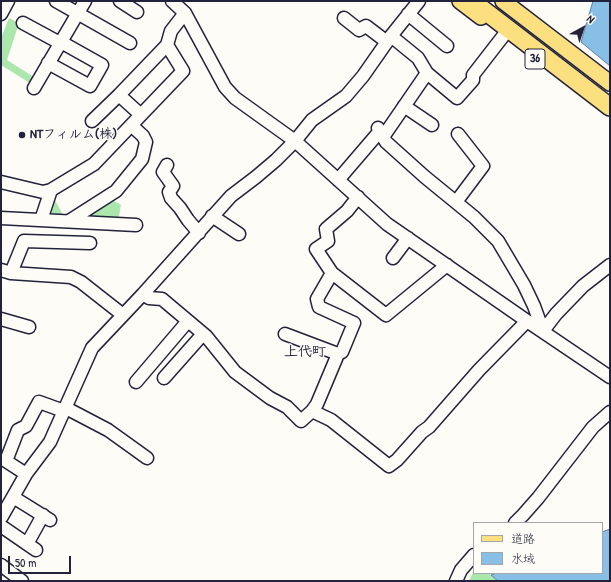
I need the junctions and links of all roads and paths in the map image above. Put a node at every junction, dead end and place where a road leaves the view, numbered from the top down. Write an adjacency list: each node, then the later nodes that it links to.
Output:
1 (8, 1): 13 (street)
2 (56, 1): 14 (street)
3 (85, 1): 14 (street)
4 (120, 1): 11 (street)
5 (172, 1): 12 (street)
6 (419, 1): 15 (street)
7 (460, 1): 18 (main road, 36)
8 (472, 1): 31 (highway)
9 (491, 1): 28 (highway)
10 (503, 1): 26 (main road, 36)
11 (137, 12)
12 (185, 13): 22 (street); 39 (street)
13 (1, 14)
14 (77, 14): 20 (street); 21 (street)
15 (408, 14): 19 (street); 23 (street)
16 (344, 18): 19 (street)
17 (23, 23): 20 (street)
18 (504, 35): 25 (street); 33 (main road, 36)
19 (389, 39): 25 (street); 39 (street)
20 (61, 42): 24 (street); 24 (street)
21 (130, 43)
22 (167, 44): 29 (street); 32 (street)
23 (448, 46)
24 (48, 63): 27 (street)
25 (427, 73): 30 (street)
26 (610, 83)
27 (34, 88)
28 (610, 92)
29 (119, 95): 32 (street); 34 (street)
30 (404, 106): 36 (street); 37 (street)
31 (610, 107)
32 (141, 115): 35 (street)
33 (610, 116)
34 (92, 121)
35 (132, 125): 43 (street); 49 (street)
36 (432, 125)
37 (380, 132): 41 (street); 45 (street)
38 (458, 134): 45 (street)
39 (295, 141): 41 (street); 46 (street)
40 (167, 164): 51 (street)
41 (338, 180): 44 (street)
42 (1, 182): 43 (street)
43 (51, 190): 48 (street)
44 (358, 198): 53 (street); 59 (street)
45 (456, 202): 66 (street)
46 (212, 216): 51 (street); 52 (street)
47 (1, 218): 48 (street)
48 (41, 220): 49 (street)
49 (69, 221): 50 (street)
50 (136, 224)
51 (199, 233): 60 (street)
52 (238, 234)
53 (408, 238): 55 (street); 56 (street)
54 (90, 243): 58 (street)
55 (393, 258)
56 (447, 265): 59 (street); 64 (street)
57 (610, 265): 66 (street)
58 (6, 271): 61 (street)
59 (332, 273): 69 (street)
60 (143, 294): 61 (street); 63 (street)
61 (123, 315): 75 (street)
62 (1, 319): 65 (street)
63 (188, 321): 67 (street); 70 (street)
64 (527, 321): 66 (street); 76 (street)
65 (29, 327)
66 (543, 332): 72 (street)
67 (203, 334): 71 (street); 76 (street)
68 (285, 334): 69 (street)
69 (338, 354): 76 (street)
70 (158, 356): 71 (street); 74 (street)
71 (172, 368): 73 (street)
72 (610, 377)
73 (164, 378)
74 (136, 382)
75 (65, 410): 78 (street); 79 (street); 79 (street)
76 (312, 411)
77 (610, 412): 82 (street)
78 (147, 458)
79 (26, 474): 80 (street)
80 (13, 497): 81 (street); 83 (street)
81 (1, 518)
82 (516, 522)
83 (1, 526)
84 (473, 556): 87 (street)
85 (1, 565): 86 (street)
86 (22, 581)
87 (456, 581)

